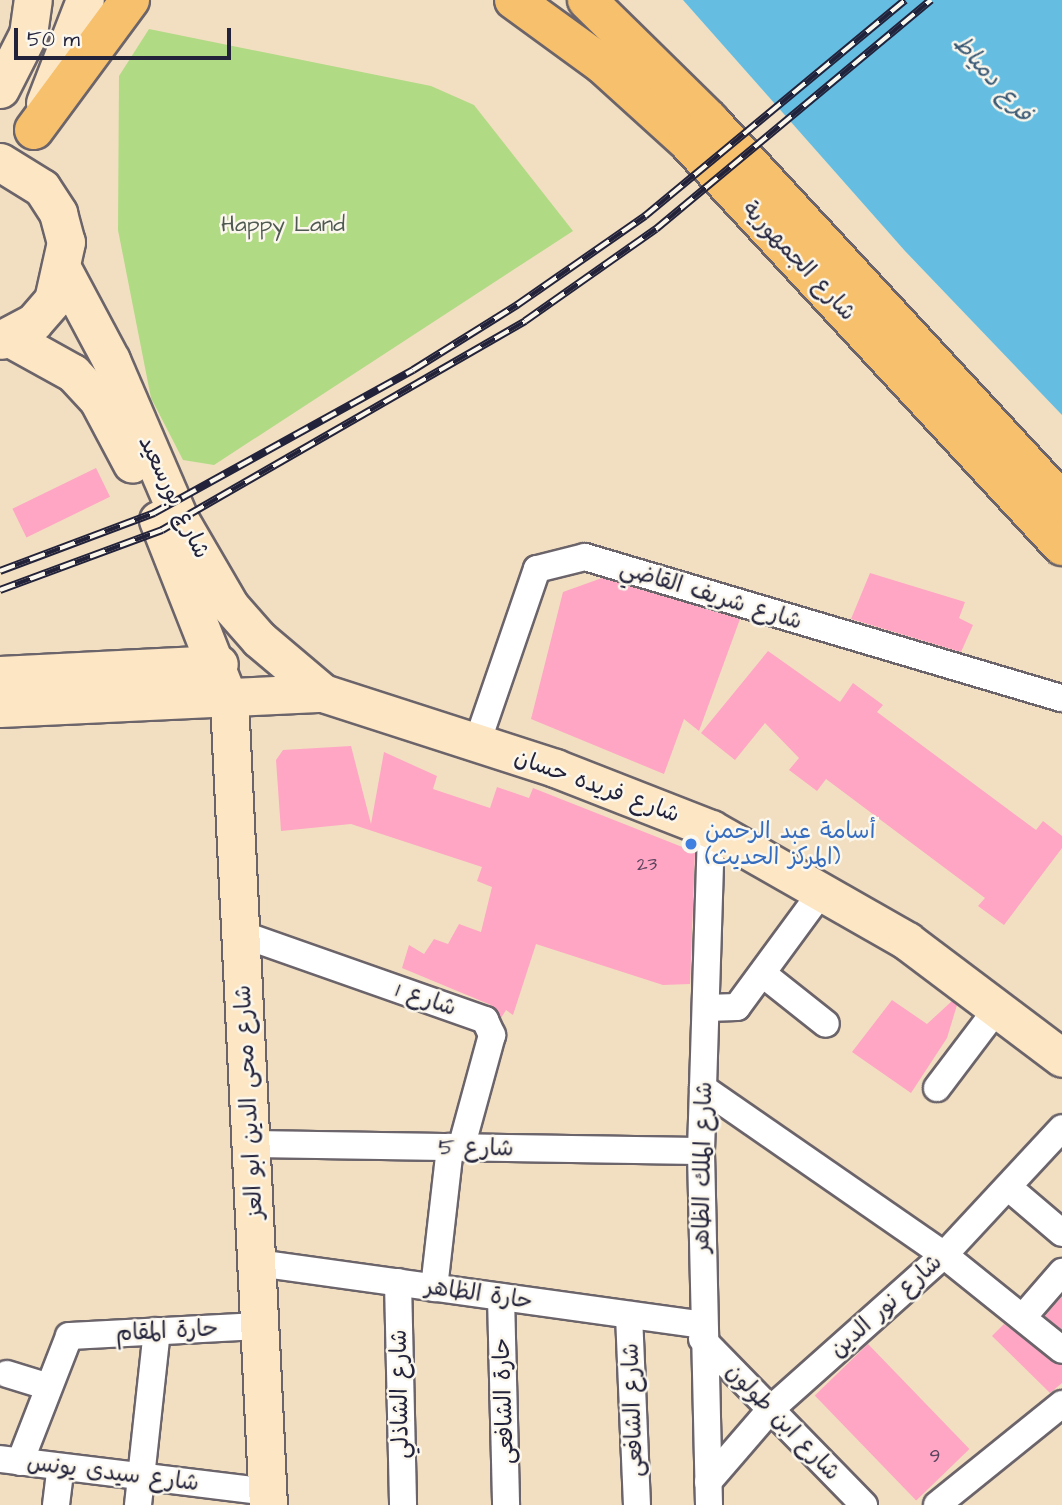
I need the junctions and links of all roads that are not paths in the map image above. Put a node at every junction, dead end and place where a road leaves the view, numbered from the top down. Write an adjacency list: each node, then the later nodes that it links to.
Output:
1 (33, 0): 6 (main road)
2 (85, 0): 7 (main road)
3 (130, 0): 7 (main road)
4 (514, 0): 12 (main road, شارع الجمهورية)
5 (587, 0): 11 (main road, شارع الجمهورية)
6 (0, 89)
7 (34, 130): 8 (main road)
8 (9, 165): 9 (main road)
9 (64, 272): 10 (main road); 15 (main road, شارع بورسعيد)
10 (4, 338): 13 (main road, شارع بورسعيد)
11 (1062, 502)
12 (1062, 546)
13 (219, 664): 14 (main road); 17 (main road, شارع بورسعيد)
14 (0, 675)
15 (323, 693): 17 (main road); 19 (main road, شارع فريده حسان)
16 (1062, 698): 19 (street, شارع شريف القاضي)
17 (229, 700): 18 (main road); 22 (main road, شارع محى الدين ابو العز)
18 (0, 708)
19 (477, 743): 20 (main road, شارع فريده حسان)
20 (711, 829): 21 (main road, شارع فريده حسان); 25 (street, شارع الملك الظاهر)
21 (823, 890): 23 (street); 24 (main road, شارع فريده حسان)
22 (241, 934): 31 (main road, شارع محى الدين ابو العز); 32 (street, شارع 1)
23 (763, 974): 25 (street); 26 (street)
24 (999, 1006): 27 (main road, شارع فريده حسان); 29 (street)
25 (706, 1008): 28 (street, شارع الملك الظاهر)
26 (826, 1024)
27 (1062, 1058)
28 (703, 1088): 33 (street, شارع الملك الظاهر); 36 (street)
29 (937, 1088)
30 (1062, 1128): 34 (street, شارع نور الدين)
31 (251, 1144): 32 (street, شارع 5); 37 (main road, شارع محى الدين ابو العز)
32 (456, 1147): 33 (street, شارع 5); 40 (street, شارع 1)
33 (701, 1152): 46 (street, شارع الملك الظاهر)
34 (1008, 1187): 35 (street); 36 (street, شارع نور الدين)
35 (1062, 1233)
36 (944, 1255): 43 (street); 51 (street, شارع نور الدين)
37 (257, 1263): 39 (street, حارة الظاهر); 44 (main road, شارع محى الدين ابو العز)
38 (1062, 1272): 43 (street)
39 (398, 1282): 40 (street, حارة الظاهر); 59 (street, شارع الشاذلي)
40 (434, 1287): 41 (street, حارة الظاهر)
41 (501, 1297): 42 (street, حارة الظاهر); 60 (street, حارة الشافعى)
42 (629, 1315): 46 (street, حارة الظاهر); 61 (street, شارع الشافعى)
43 (1023, 1317): 47 (street)
44 (260, 1326): 45 (street, حارة المقام); 56 (main road, شارع محى الدين ابو العز)
45 (157, 1331): 49 (street, حارة المقام); 54 (street)
46 (702, 1332): 51 (street, شارع ابن طولون); 55 (street, شارع الملك الظاهر)
47 (1062, 1350)
48 (7, 1374): 49 (street)
49 (46, 1386): 52 (street)
50 (1062, 1404): 63 (street)
51 (771, 1409): 55 (street, شارع نور الدين); 62 (street, شارع ابن طولون)
52 (10, 1461): 53 (street, شارع سيدى يونس)
53 (61, 1467): 54 (street, شارع سيدى يونس); 57 (street)
54 (141, 1476): 56 (street, شارع سيدى يونس); 58 (street)
55 (708, 1494)
56 (268, 1498)
57 (56, 1505)
58 (138, 1505)
59 (403, 1505)
60 (506, 1505)
61 (637, 1505)
62 (864, 1505)
63 (937, 1505)

